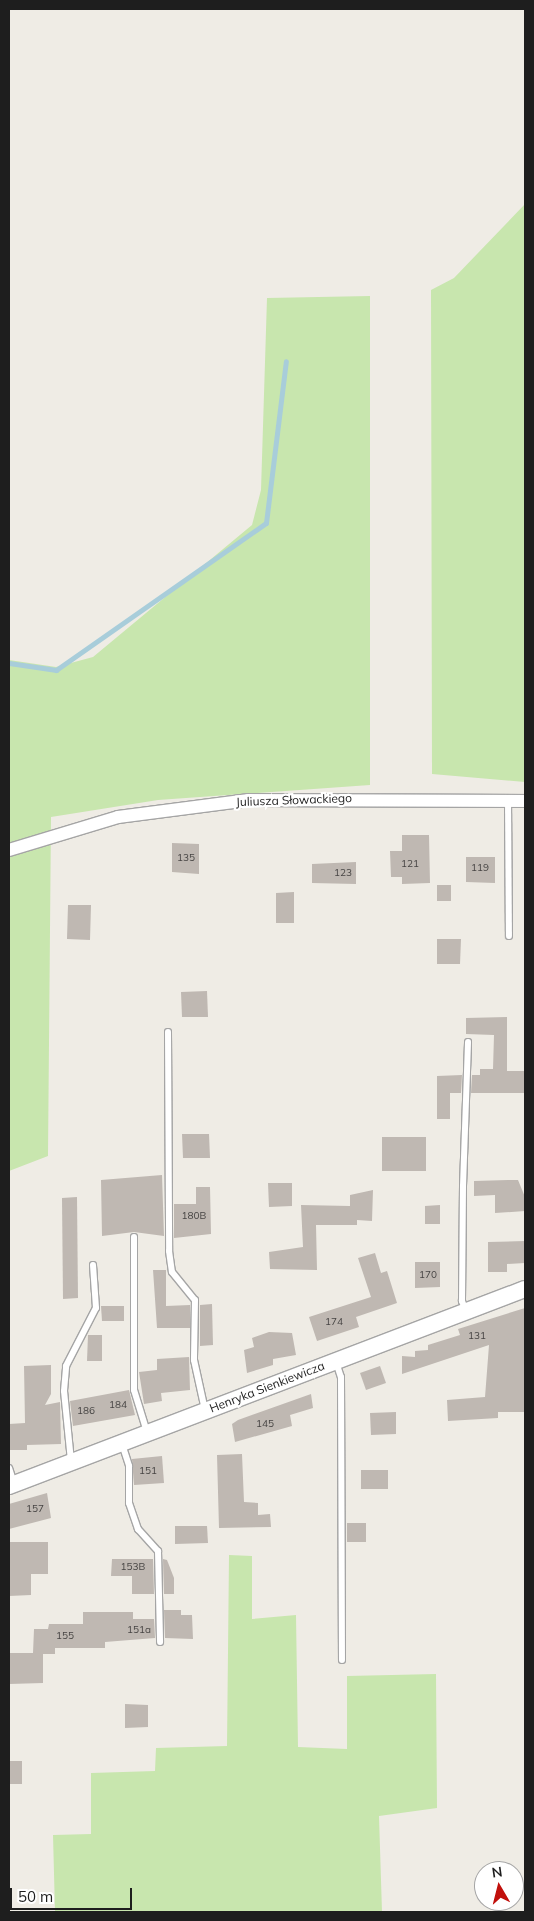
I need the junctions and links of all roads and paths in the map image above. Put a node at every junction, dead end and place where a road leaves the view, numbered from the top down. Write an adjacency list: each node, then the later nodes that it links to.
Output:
1 (508, 800): 2 (street, Juliusza Słowackiego); 3 (street, Juliusza Słowackiego); 4 (lane)
2 (525, 801)
3 (9, 850)
4 (509, 936)
5 (168, 1032): 12 (lane)
6 (468, 1042): 10 (lane)
7 (134, 1236): 13 (lane)
8 (94, 1265): 15 (lane)
9 (525, 1288): 10 (street, Henryka Sienkiewicza)
10 (466, 1312): 11 (street, Henryka Sienkiewicza)
11 (336, 1361): 12 (street, Henryka Sienkiewicza); 19 (lane)
12 (205, 1411): 13 (street, Henryka Sienkiewicza)
13 (148, 1433): 14 (street, Henryka Sienkiewicza)
14 (121, 1443): 15 (street, Henryka Sienkiewicza); 18 (lane)
15 (72, 1462): 17 (street, Henryka Sienkiewicza)
16 (9, 1468): 17 (lane)
17 (11, 1485)
18 (160, 1642)
19 (342, 1660)

